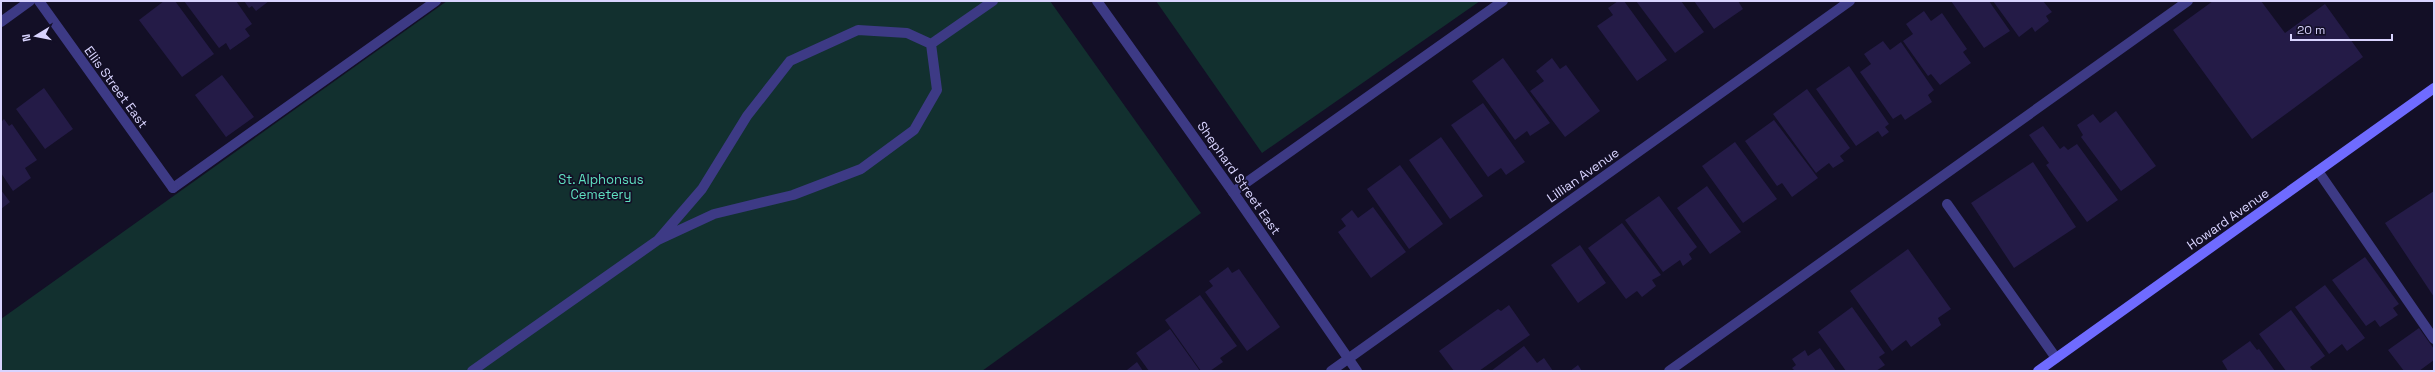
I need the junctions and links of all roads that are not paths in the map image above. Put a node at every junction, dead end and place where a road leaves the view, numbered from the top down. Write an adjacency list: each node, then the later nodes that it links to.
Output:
1 (30, 1): 9 (street)
2 (39, 1): 3 (street, Ellis Street East)
3 (436, 1)
4 (993, 1): 10 (street)
5 (1097, 1): 13 (street, Shephard Street East)
6 (1503, 1): 13 (street)
7 (1850, 1): 18 (street, Lillian Avenue)
8 (2188, 1): 22 (street)
9 (1, 22)
10 (931, 44): 15 (street); 15 (street)
11 (2434, 88): 12 (main road, Howard Avenue)
12 (2318, 171): 16 (street); 17 (main road, Howard Avenue)
13 (1234, 192): 18 (street, Shephard Street East)
14 (1948, 204): 17 (street)
15 (658, 240): 19 (street)
16 (2434, 339)
17 (2056, 358): 23 (main road, Howard Avenue)
18 (1349, 359): 20 (street, Lillian Avenue); 21 (street, Shephard Street East)
19 (472, 371)
20 (1331, 371)
21 (1357, 371)
22 (1669, 371)
23 (2038, 371)

